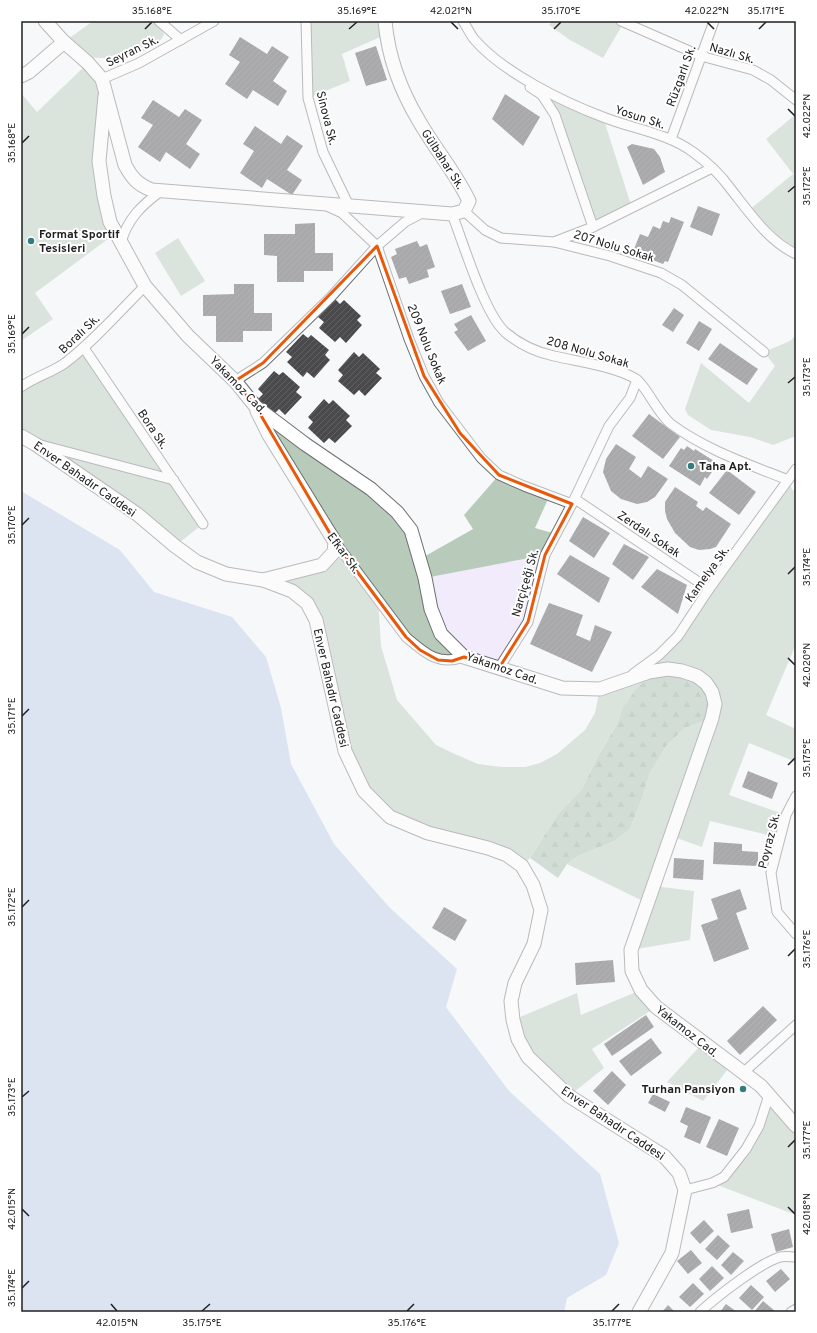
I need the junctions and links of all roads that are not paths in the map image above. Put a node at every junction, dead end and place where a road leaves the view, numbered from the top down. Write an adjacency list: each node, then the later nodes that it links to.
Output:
1 (45, 21): 10 (street)
2 (160, 21): 9 (street)
3 (214, 21): 9 (street, Seyran Sk.)
4 (306, 21): 21 (street, Sinova Sk.)
5 (385, 21): 23 (street, Gülbahar Sk.)
6 (463, 21): 12 (street, Yosun Sk.)
7 (621, 21): 11 (street, Nazlı Sk.)
8 (714, 21): 11 (street, Rüzgarlı Sk.)
9 (181, 40): 14 (street, Seyran Sk.)
10 (64, 42): 13 (street); 14 (street)
11 (701, 56): 16 (street, Nazlı Sk.); 17 (street, Rüzgarlı Sk.)
12 (502, 65): 17 (street, Yosun Sk.); 24 (street)
13 (21, 76)
14 (102, 79): 15 (street)
15 (105, 96): 19 (street); 26 (street, Yakamoz Cad.)
16 (796, 100)
17 (671, 139): 18 (street, Yosun Sk.)
18 (712, 168): 24 (street); 29 (street, Yosun Sk.)
19 (162, 191): 20 (street); 26 (street)
20 (325, 204): 21 (street); 27 (street)
21 (349, 206): 22 (street)
22 (424, 212): 23 (street); 27 (street)
23 (458, 212): 25 (street, 207 Nolu Sokak); 34 (street, 208 Nolu Sokak)
24 (593, 227): 25 (street)
25 (554, 242): 33 (street, 207 Nolu Sokak)
26 (121, 243): 31 (street, Yakamoz Cad.)
27 (377, 246): 35 (street); 43 (street, 209 Nolu Sokak)
28 (796, 246): 29 (street)
29 (786, 249): 30 (street, Yosun Sk.)
30 (796, 254)
31 (145, 286): 32 (street, Boralı Sk.); 35 (street, Yakamoz Cad.)
32 (84, 348): 36 (street, Boralı Sk.); 41 (street, Bora Sk.)
33 (764, 352)
34 (637, 380): 42 (street, 208 Nolu Sokak); 43 (street)
35 (236, 381): 37 (street, Yakamoz Cad.)
36 (21, 387)
37 (256, 407): 45 (street, Efkar Sk.); 48 (street, Yakamoz Cad.)
38 (21, 436): 39 (street, Enver Bahadır Caddesi)
39 (35, 444): 41 (street); 46 (street, Enver Bahadır Caddesi)
40 (796, 469): 42 (street, Kamelya Sk.)
41 (174, 480): 44 (street, Bora Sk.)
42 (788, 480): 47 (street, Kamelya Sk.)
43 (574, 501): 47 (street, Zerdalı Sokak); 49 (street, Narçiçeği Sk.)
44 (203, 524)
45 (334, 542): 46 (street); 48 (street, Efkar Sk.)
46 (263, 580): 58 (street, Enver Bahadır Caddesi)
47 (709, 589): 50 (street, Kamelya Sk.)
48 (464, 657): 49 (street, Yakamoz Cad.)
49 (498, 668): 50 (street, Yakamoz Cad.)
50 (624, 681): 55 (street, Yakamoz Cad.)
51 (796, 796): 52 (street, Poyraz Sk.)
52 (794, 808): 53 (street, Poyraz Sk.)
53 (796, 934)
54 (796, 1025): 55 (street)
55 (743, 1073): 56 (street, Yakamoz Cad.)
56 (769, 1095): 57 (street, Yakamoz Cad.); 58 (street)
57 (796, 1126)
58 (685, 1190): 61 (street)
59 (796, 1258): 62 (street)
60 (796, 1309): 63 (street)
61 (639, 1312)
62 (700, 1312)
63 (791, 1312)

